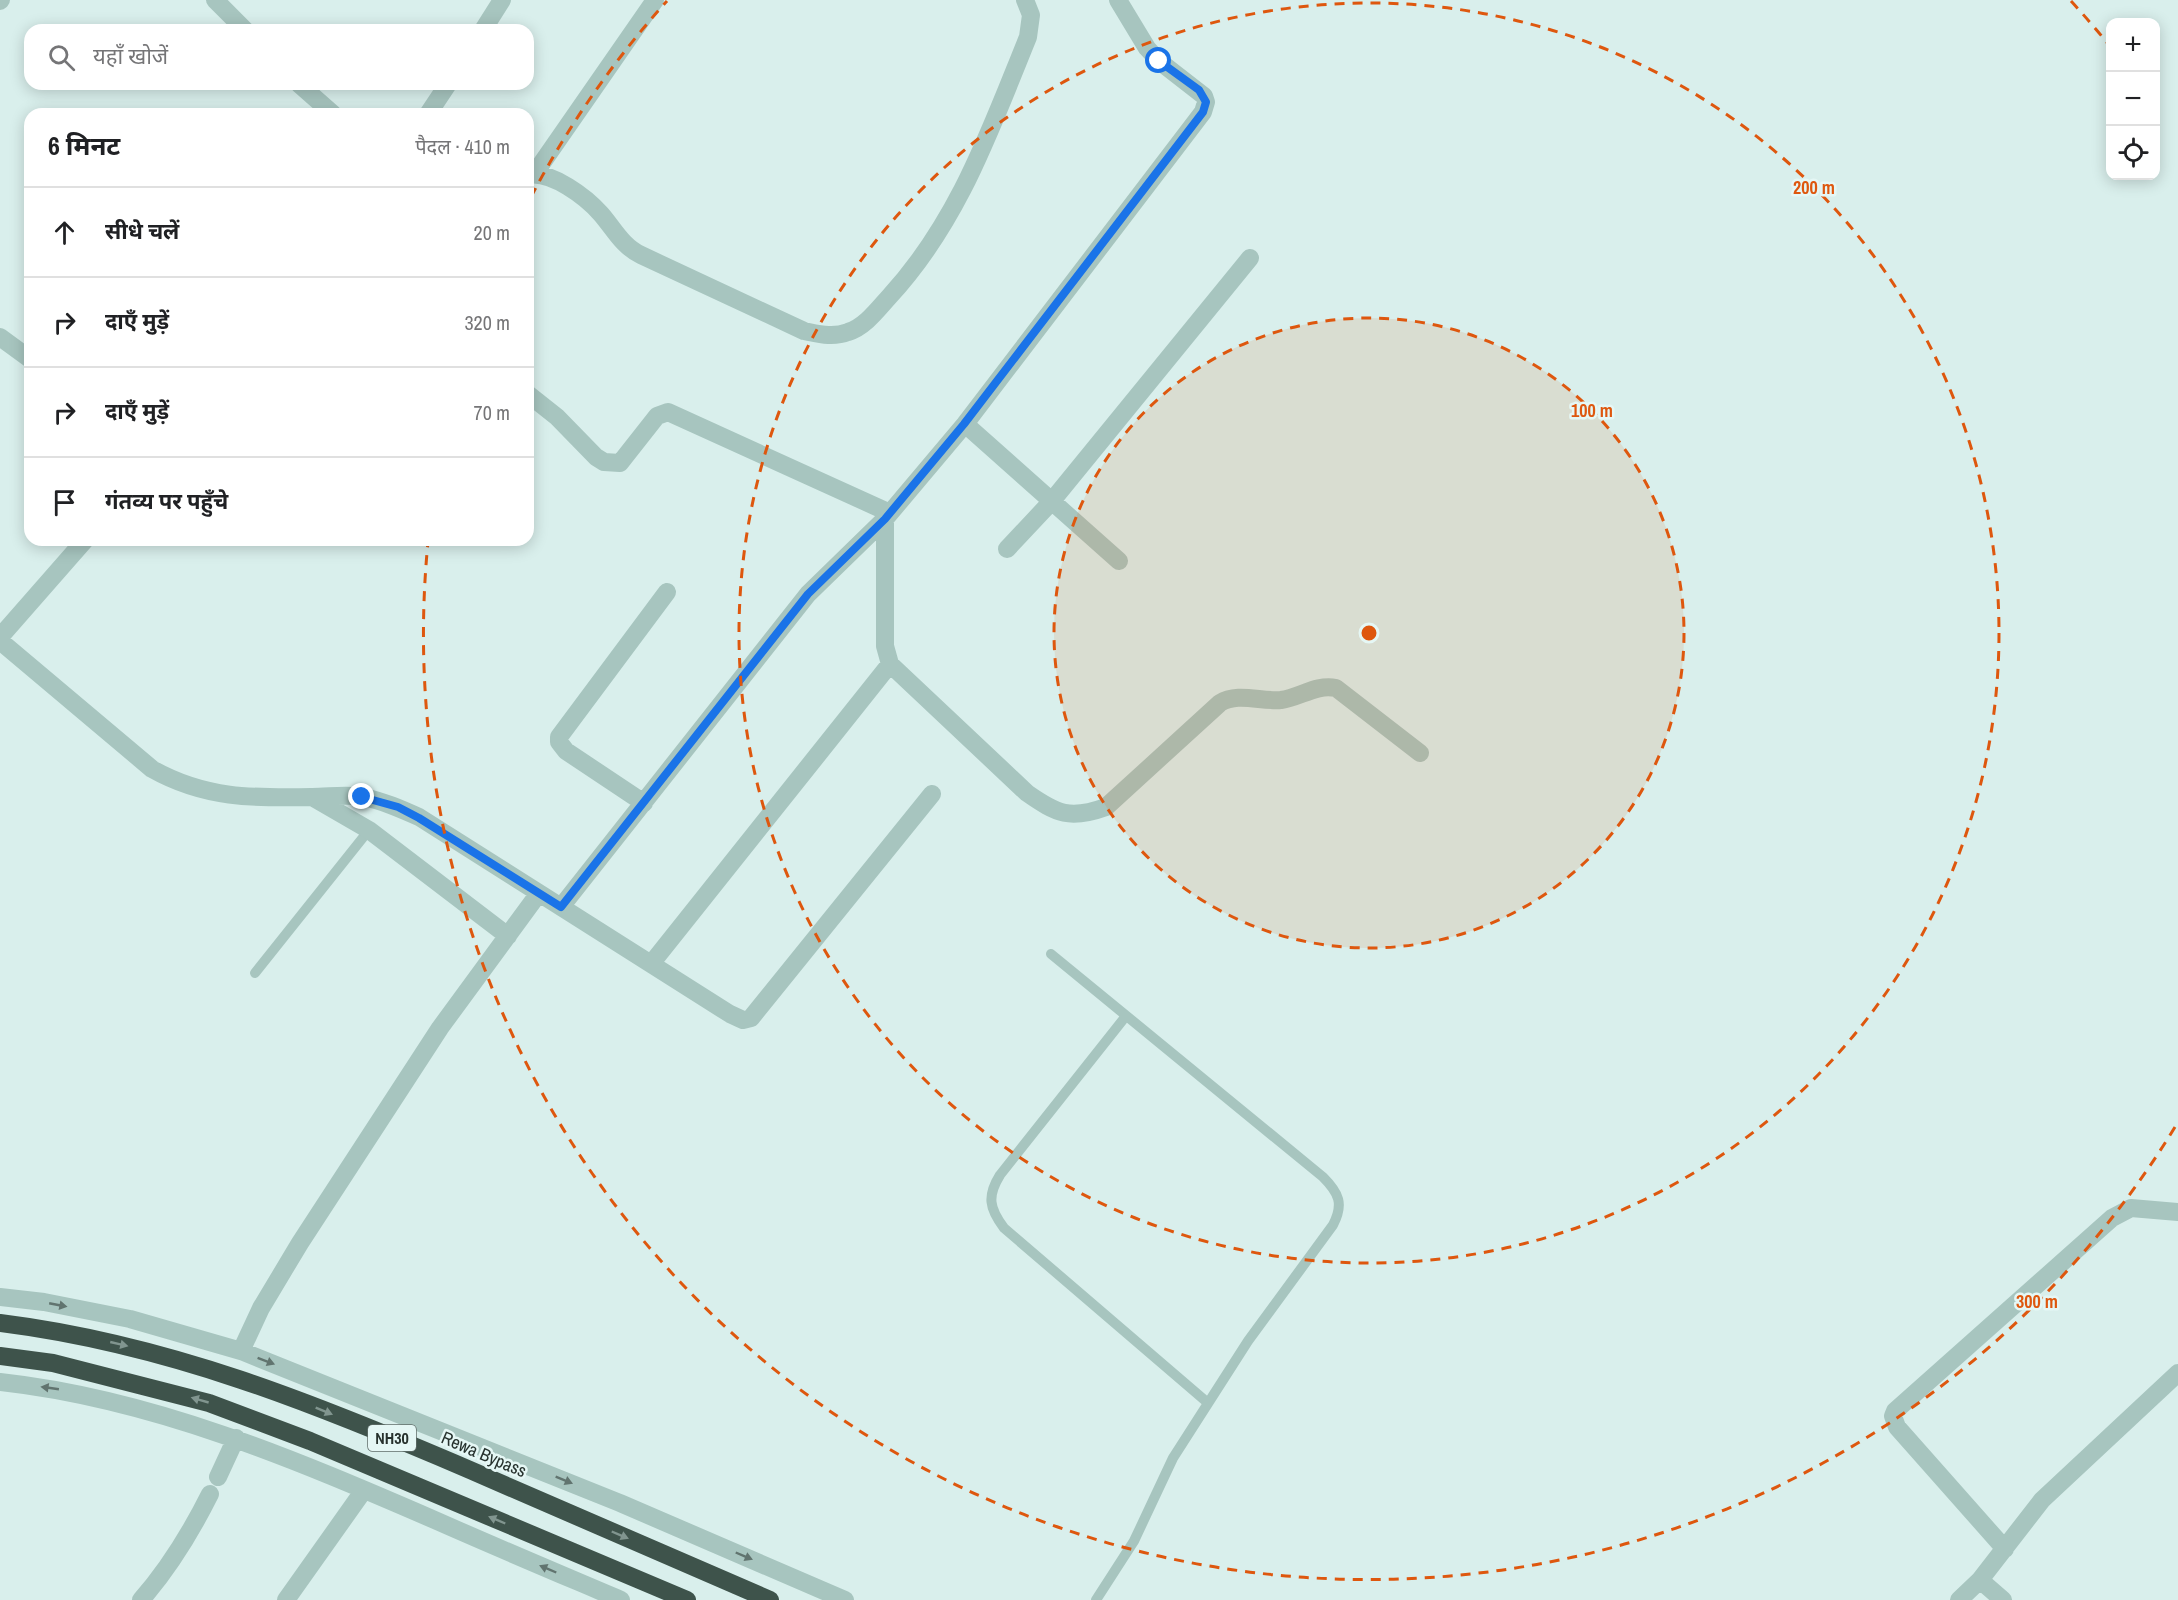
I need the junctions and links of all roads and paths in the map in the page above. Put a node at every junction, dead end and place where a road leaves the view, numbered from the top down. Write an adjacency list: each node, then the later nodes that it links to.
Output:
1 (214, 0): 6 (street)
2 (502, 0): 7 (street)
3 (655, 0): 12 (street)
4 (1025, 0): 13 (street)
5 (1118, 0): 18 (street)
6 (239, 24)
7 (487, 24)
8 (306, 90): 10 (street)
9 (444, 90): 11 (street)
10 (326, 108)
11 (433, 108)
12 (534, 171)
13 (534, 174)
14 (1250, 258): 19 (street)
15 (0, 337): 16 (street)
16 (24, 355)
17 (534, 399): 20 (street)
18 (964, 424): 19 (street); 20 (street)
19 (1051, 502): 22 (street); 23 (street)
20 (888, 516): 26 (street); 30 (street)
21 (80, 546): 25 (street)
22 (1007, 549)
23 (1119, 561)
24 (667, 592): 30 (street)
25 (0, 639): 29 (street)
26 (890, 664): 27 (street); 36 (street)
27 (1420, 753)
28 (932, 795): 36 (street)
29 (312, 797): 31 (street); 32 (street)
30 (644, 803): 33 (street)
31 (369, 830): 34 (street); 37 (lane)
32 (539, 893): 33 (street); 34 (street)
33 (561, 907): 36 (street)
34 (508, 936): 42 (street)
35 (1052, 954): 38 (lane)
36 (651, 964)
37 (255, 973)
38 (1126, 1016): 46 (lane); 46 (lane)
39 (2178, 1212): 51 (street)
40 (0, 1297): 42 (street, one-way to 42)
41 (0, 1323): 57 (highway, Rewa Bypass / NH30, one-way to 57)
42 (241, 1351): 58 (street, one-way to 58)
43 (0, 1356): 56 (highway, NH30, one-way to 43)
44 (2178, 1373): 51 (street)
45 (0, 1382): 47 (street, one-way to 45)
46 (1209, 1403): 59 (lane)
47 (236, 1438): 48 (street); 49 (street)
48 (218, 1477)
49 (364, 1490): 54 (street); 55 (street, one-way to 49)
50 (210, 1494): 53 (street)
51 (2005, 1549): 52 (street)
52 (1980, 1580): 60 (street); 61 (street)
53 (141, 1600)
54 (286, 1600)
55 (621, 1600)
56 (687, 1600)
57 (770, 1600)
58 (845, 1600)
59 (1096, 1600)
60 (1959, 1600)
61 (2003, 1600)

